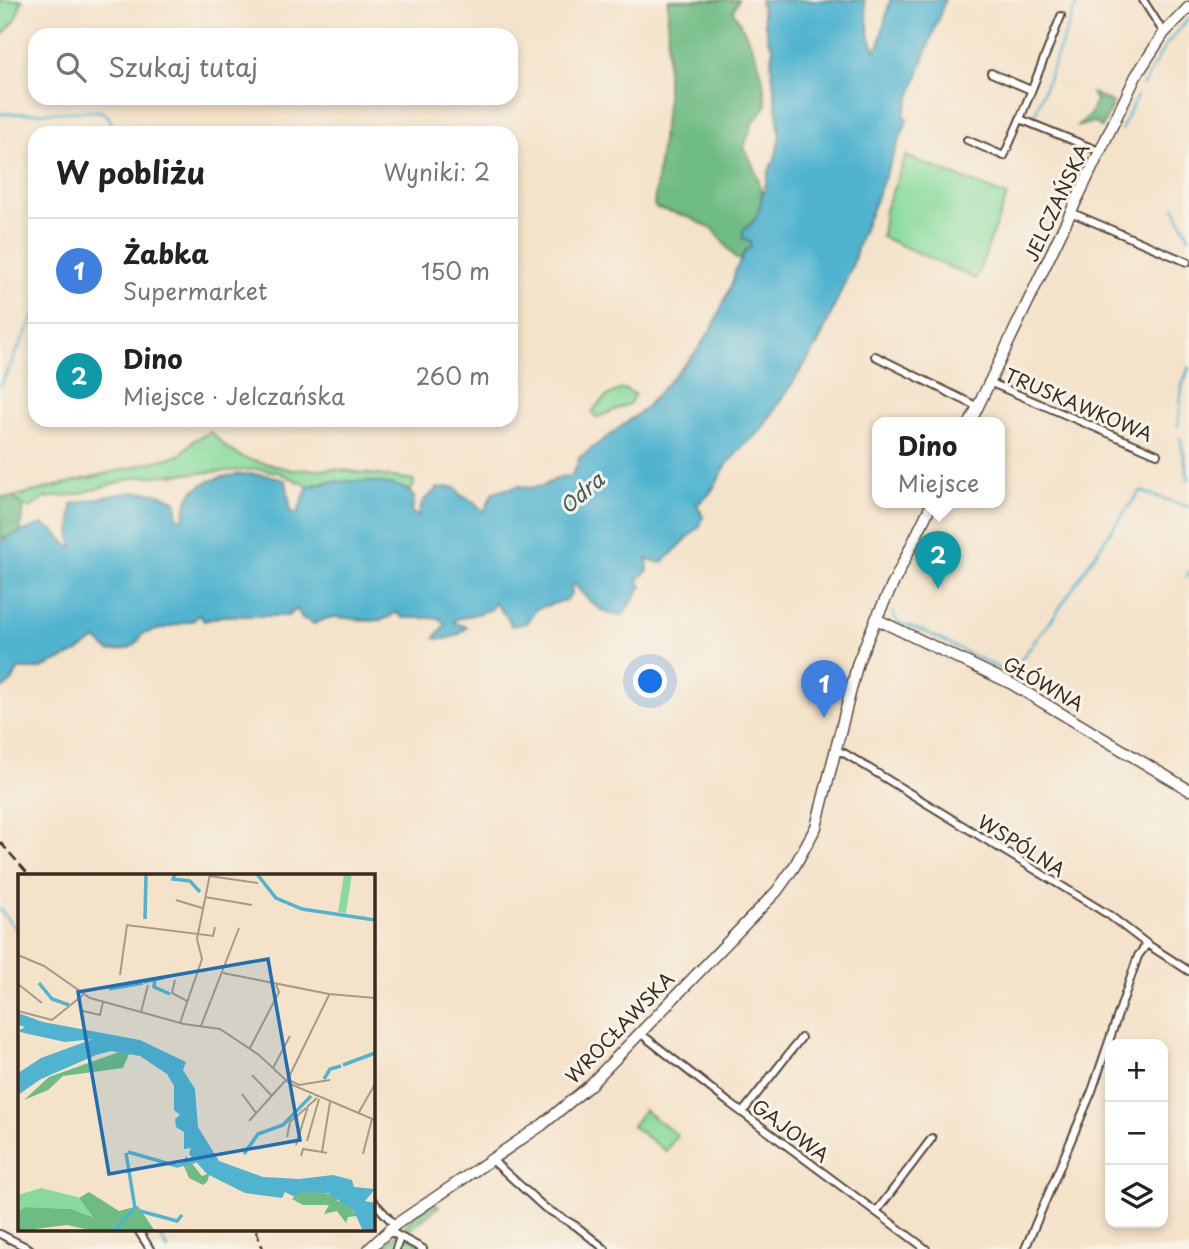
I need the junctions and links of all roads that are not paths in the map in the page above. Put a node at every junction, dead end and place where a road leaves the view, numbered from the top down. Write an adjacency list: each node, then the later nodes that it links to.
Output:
1 (1143, 0): 4 (street)
2 (1189, 7): 4 (main road, JELCZAŃSKA)
3 (1061, 16): 6 (street)
4 (1164, 33): 9 (main road, JELCZAŃSKA)
5 (991, 73): 6 (street)
6 (1031, 90): 7 (street)
7 (1020, 118): 8 (street); 9 (street)
8 (967, 140)
9 (1100, 151): 10 (main road, JELCZAŃSKA)
10 (1070, 212): 11 (street); 13 (main road, JELCZAŃSKA)
11 (1187, 262)
12 (875, 356): 14 (street)
13 (989, 382): 14 (main road, JELCZAŃSKA); 16 (street, TRUSKAWKOWA)
14 (978, 407): 15 (main road, JELCZAŃSKA)
15 (973, 417)
16 (1157, 454)
17 (930, 508): 18 (main road)
18 (876, 619): 19 (main road); 20 (main road, GŁÓWNA)
19 (835, 750): 21 (street, WSPÓLNA); 23 (main road, WROCŁAWSKA)
20 (1189, 790)
21 (1147, 944): 22 (street, WSPÓLNA); 41 (street)
22 (1189, 971)
23 (640, 1033): 25 (street, GAJOWA); 27 (main road, WROCŁAWSKA)
24 (801, 1038): 25 (street)
25 (742, 1113): 29 (street, GAJOWA)
26 (932, 1138): 29 (street)
27 (491, 1159): 30 (main road, WROCŁAWSKA); 39 (street)
28 (374, 1202): 30 (street)
29 (876, 1212): 40 (street, GAJOWA)
30 (392, 1228): 33 (street); 36 (main road, WROCŁAWSKA)
31 (139, 1232): 35 (street)
32 (0, 1234): 34 (street)
33 (400, 1237): 37 (street); 38 (street)
34 (30, 1249)
35 (150, 1249)
36 (369, 1249)
37 (396, 1249)
38 (423, 1249)
39 (605, 1249)
40 (926, 1249)
41 (1025, 1249)

